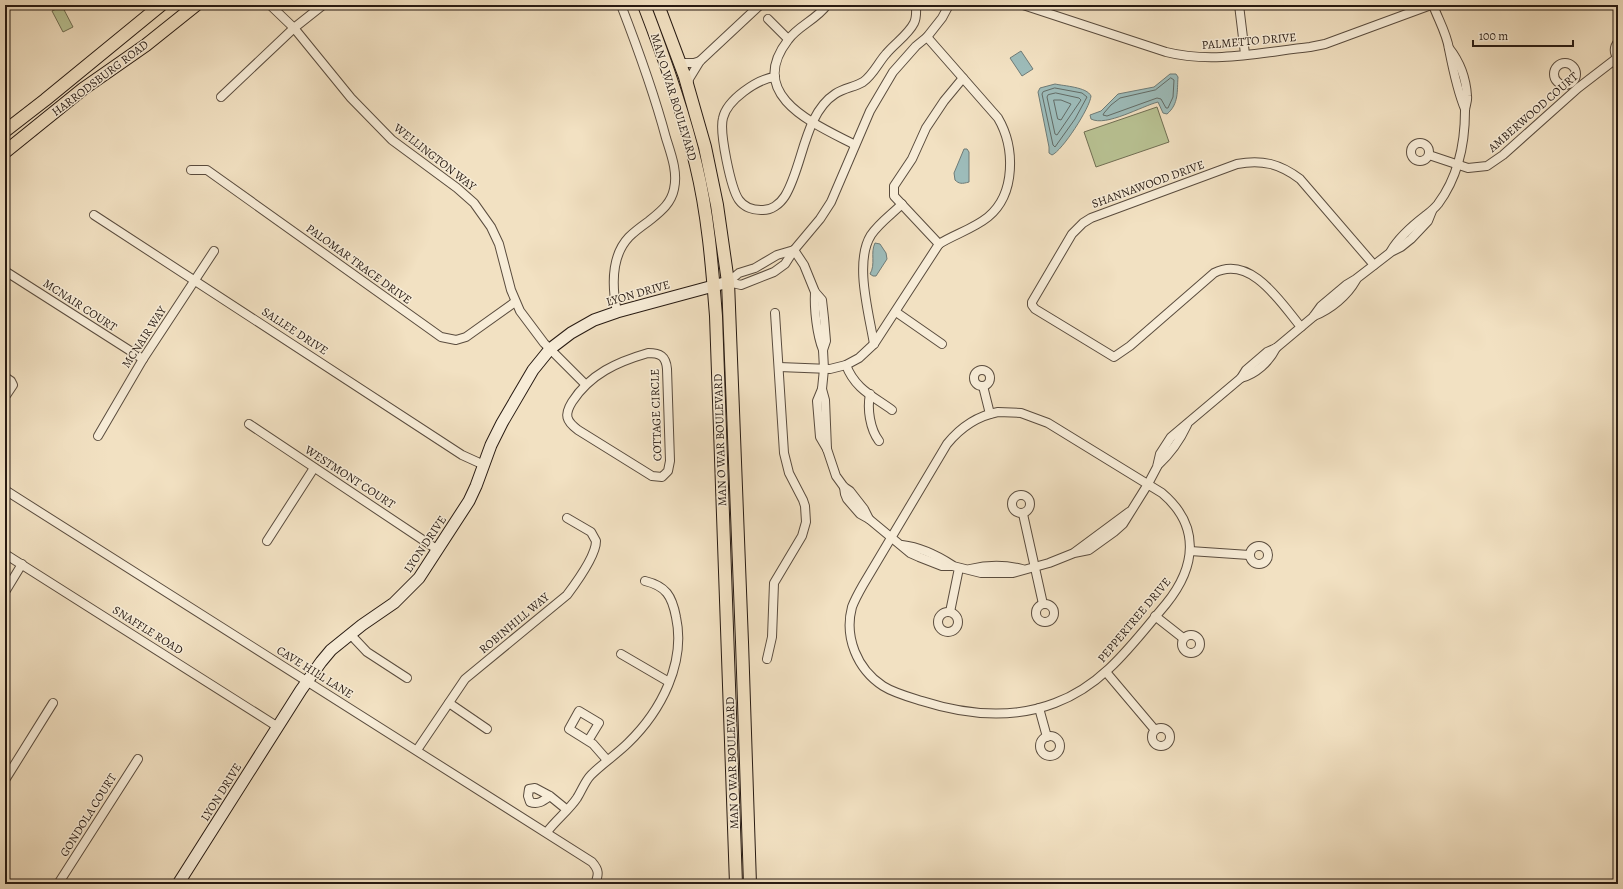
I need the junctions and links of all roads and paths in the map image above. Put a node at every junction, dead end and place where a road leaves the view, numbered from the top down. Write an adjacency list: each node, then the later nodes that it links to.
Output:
1 (160, 5): 29 (main road, HARRODSBURG ROAD)
2 (196, 5): 31 (main road, HARRODSBURG ROAD)
3 (270, 5): 16 (street, WELLINGTON WAY)
4 (323, 5): 16 (street)
5 (621, 5): 46 (street)
6 (644, 5): 44 (main road, MAN O WAR BOULEVARD)
7 (658, 5): 23 (main road, MAN O WAR BOULEVARD)
8 (760, 5): 22 (street)
9 (827, 5): 18 (street)
10 (916, 5): 28 (street)
11 (950, 5): 17 (street, LYON DRIVE)
12 (1023, 5): 20 (street, PALMETTO DRIVE)
13 (1239, 5): 20 (street)
14 (1432, 5): 20 (street, PALMETTO DRIVE); 33 (street)
15 (768, 19): 18 (street)
16 (294, 28): 27 (street); 45 (street, WELLINGTON WAY)
17 (927, 37): 25 (street); 30 (street, LYON DRIVE)
18 (788, 39): 24 (street)
19 (1618, 42): 21 (street, AMBERWOOD COURT)
20 (1245, 54)
21 (1617, 58): 33 (street, AMBERWOOD COURT)
22 (700, 61): 23 (street); 26 (street)
23 (680, 63): 26 (main road, MAN O WAR BOULEVARD)
24 (775, 77): 28 (street); 28 (street)
25 (963, 78): 35 (street); 37 (street)
26 (688, 87): 43 (main road, MAN O WAR BOULEVARD)
27 (221, 97)
28 (813, 123): 30 (street)
29 (5, 131)
30 (855, 145): 38 (street, LYON DRIVE)
31 (5, 152)
32 (1429, 155): 33 (street, AMBERWOOD COURT)
33 (1458, 165): 40 (street)
34 (191, 170): 45 (street, PALOMAR TRACE DRIVE)
35 (902, 204): 37 (street); 50 (street)
36 (94, 215): 42 (street, SALLEE DRIVE)
37 (939, 244): 47 (street)
38 (794, 250): 43 (street, LYON DRIVE); 43 (street, LYON DRIVE); 56 (street)
39 (214, 251): 42 (street, MCNAIR WAY)
40 (1374, 265): 49 (street); 49 (street, SHANNAWOOD DRIVE)
41 (5, 271): 53 (street, MCNAIR COURT)
42 (195, 280): 53 (street, MCNAIR WAY); 67 (street, SALLEE DRIVE)
43 (728, 282): 44 (street, LYON DRIVE); 114 (main road, MAN O WAR BOULEVARD)
44 (713, 286): 46 (street, LYON DRIVE); 113 (main road, MAN O WAR BOULEVARD)
45 (515, 302): 52 (street, WELLINGTON WAY)
46 (617, 312): 52 (street, LYON DRIVE)
47 (896, 312): 50 (street); 51 (street)
48 (775, 313): 55 (street)
49 (1301, 327): 69 (street)
50 (874, 344): 54 (street)
51 (942, 344)
52 (550, 349): 58 (street); 67 (street, LYON DRIVE)
53 (143, 360): 65 (street, MCNAIR WAY)
54 (846, 366): 56 (street); 60 (street)
55 (779, 367): 56 (street); 90 (street)
56 (824, 370): 73 (street)
57 (5, 377): 61 (street)
58 (585, 384): 58 (street, COTTAGE CIRCLE)
59 (983, 386): 63 (street)
60 (870, 394): 62 (street); 66 (street)
61 (5, 397)
62 (892, 410)
63 (990, 414): 69 (street, PEPPERTREE DRIVE); 73 (street, PEPPERTREE DRIVE)
64 (249, 424): 68 (street, WESTMONT COURT)
65 (98, 436)
66 (879, 441)
67 (484, 465): 75 (street, LYON DRIVE)
68 (314, 468): 74 (street); 75 (street, WESTMONT COURT)
69 (1148, 484): 76 (street, PEPPERTREE DRIVE); 81 (street)
70 (5, 490): 93 (street, CAVE HILL LANE)
71 (1023, 514): 81 (street)
72 (567, 518): 96 (street, ROBINHILL WAY)
73 (892, 538): 80 (street); 97 (street, PEPPERTREE DRIVE)
74 (266, 540)
75 (438, 550): 87 (street, LYON DRIVE)
76 (1190, 551): 78 (street); 86 (street, PEPPERTREE DRIVE)
77 (5, 554): 79 (street, SNAFFLE ROAD)
78 (1250, 555)
79 (22, 564): 83 (street); 98 (street, SNAFFLE ROAD)
80 (956, 567): 81 (street); 85 (street)
81 (1034, 567): 84 (street)
82 (645, 581): 94 (street)
83 (5, 592)
84 (1043, 604)
85 (950, 612)
86 (1156, 616): 88 (street); 91 (street, PEPPERTREE DRIVE)
87 (350, 634): 92 (street); 93 (street, LYON DRIVE)
88 (1183, 638)
89 (621, 654): 94 (street)
90 (767, 659)
91 (1106, 672): 97 (street, PEPPERTREE DRIVE); 100 (street)
92 (407, 678)
93 (307, 681): 98 (street, LYON DRIVE); 103 (street, CAVE HILL LANE)
94 (669, 682): 105 (street)
95 (53, 703): 106 (street)
96 (449, 703): 99 (street); 103 (street, ROBINHILL WAY)
97 (1039, 708): 101 (street)
98 (278, 727): 111 (street, LYON DRIVE)
99 (487, 729)
100 (1155, 730)
101 (1047, 737)
102 (588, 741): 105 (street)
103 (417, 750): 109 (street, CAVE HILL LANE)
104 (138, 759): 110 (street, GONDOLA COURT)
105 (607, 760): 108 (street)
106 (5, 780)
107 (550, 796): 108 (street)
108 (566, 810): 109 (street)
109 (547, 832): 112 (street, CAVE HILL LANE)
110 (58, 884)
111 (178, 884)
112 (595, 884)
113 (736, 884)
114 (750, 884)

